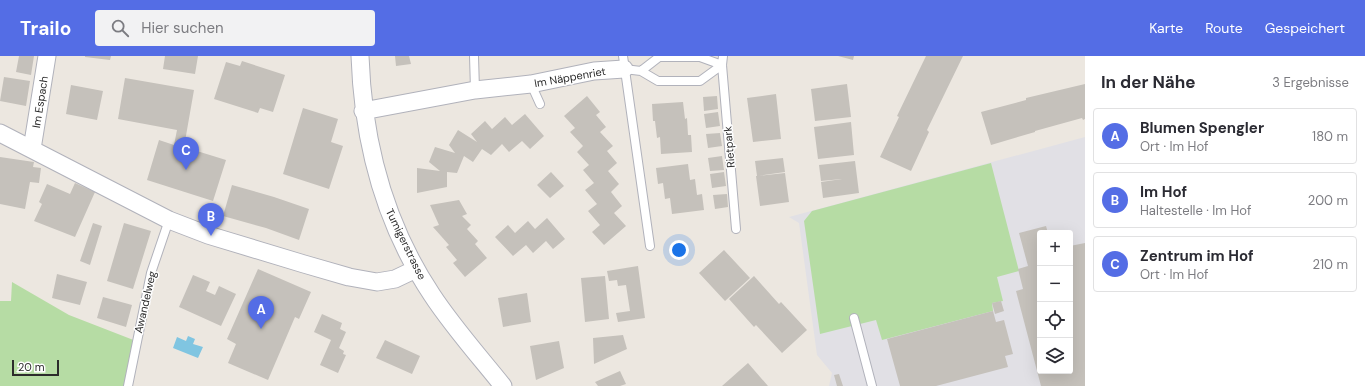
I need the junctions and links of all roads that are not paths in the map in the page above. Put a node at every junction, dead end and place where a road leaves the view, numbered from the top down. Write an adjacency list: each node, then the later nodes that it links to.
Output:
1 (47, 56): 12 (street, Im Espach)
2 (360, 56): 10 (street, Tumigerstrasse)
3 (474, 56): 8 (lane)
4 (722, 60): 6 (lane); 6 (lane); 14 (lane, Rietpark)
5 (623, 62): 6 (lane); 7 (street, Im Näppenriet); 15 (lane)
6 (641, 71)
7 (531, 84): 8 (street, Im Näppenriet); 9 (lane)
8 (474, 90): 10 (street, Im Näppenriet)
9 (540, 104)
10 (363, 111): 16 (street, Tumigerstrasse)
11 (0, 133): 12 (street)
12 (32, 149): 13 (street)
13 (169, 220): 16 (street); 18 (lane, Awandelweg)
14 (736, 229)
15 (650, 246)
16 (416, 269): 19 (street, Tumigerstrasse)
17 (854, 318): 20 (lane)
18 (128, 386)
19 (503, 386)
20 (872, 386)

